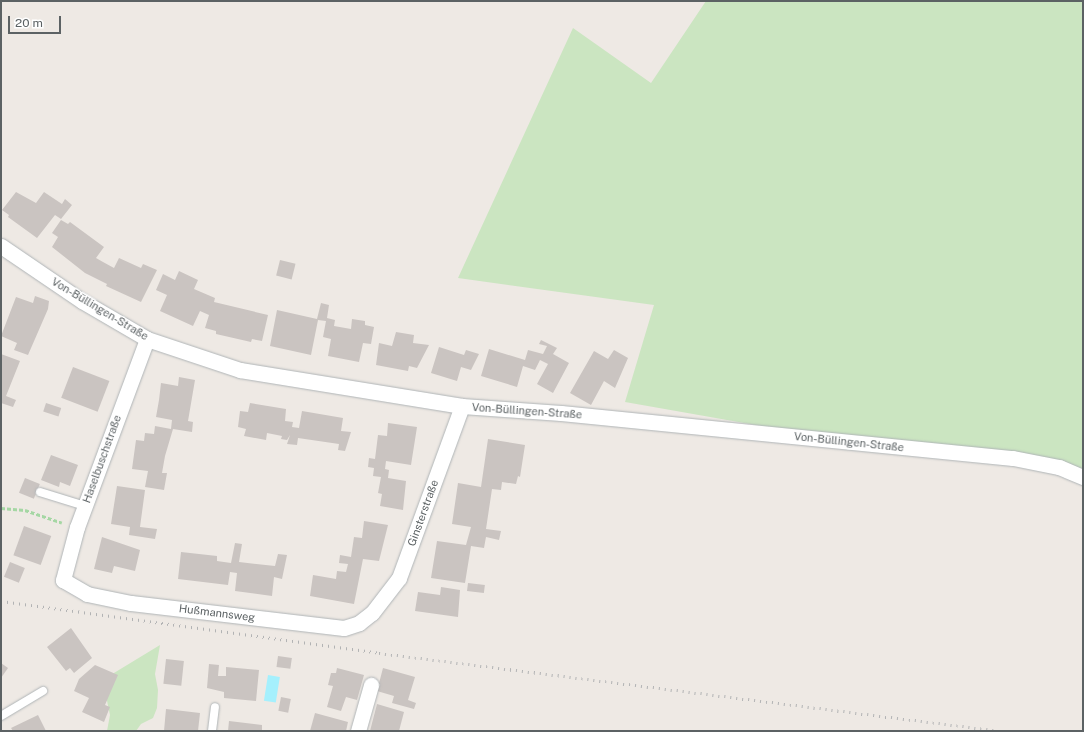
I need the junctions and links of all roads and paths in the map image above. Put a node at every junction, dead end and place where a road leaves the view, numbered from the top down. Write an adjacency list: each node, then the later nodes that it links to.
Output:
1 (1, 246): 2 (street, Von-Büllingen-Straße)
2 (147, 339): 3 (street, Von-Büllingen-Straße); 6 (street, Haselbuschstraße)
3 (462, 406): 4 (street, Von-Büllingen-Straße); 10 (street, Ginsterstraße)
4 (1083, 477)
5 (40, 492): 6 (lane)
6 (85, 506): 8 (street, Haselbuschstraße)
7 (1, 508): 8 (path)
8 (77, 528): 9 (street, Haselbuschstraße)
9 (63, 580): 10 (street, Hußmannsweg)
10 (372, 614)
11 (371, 685): 16 (street)
12 (43, 691): 14 (lane)
13 (215, 707): 15 (lane)
14 (1, 716)
15 (212, 731)
16 (358, 731)

